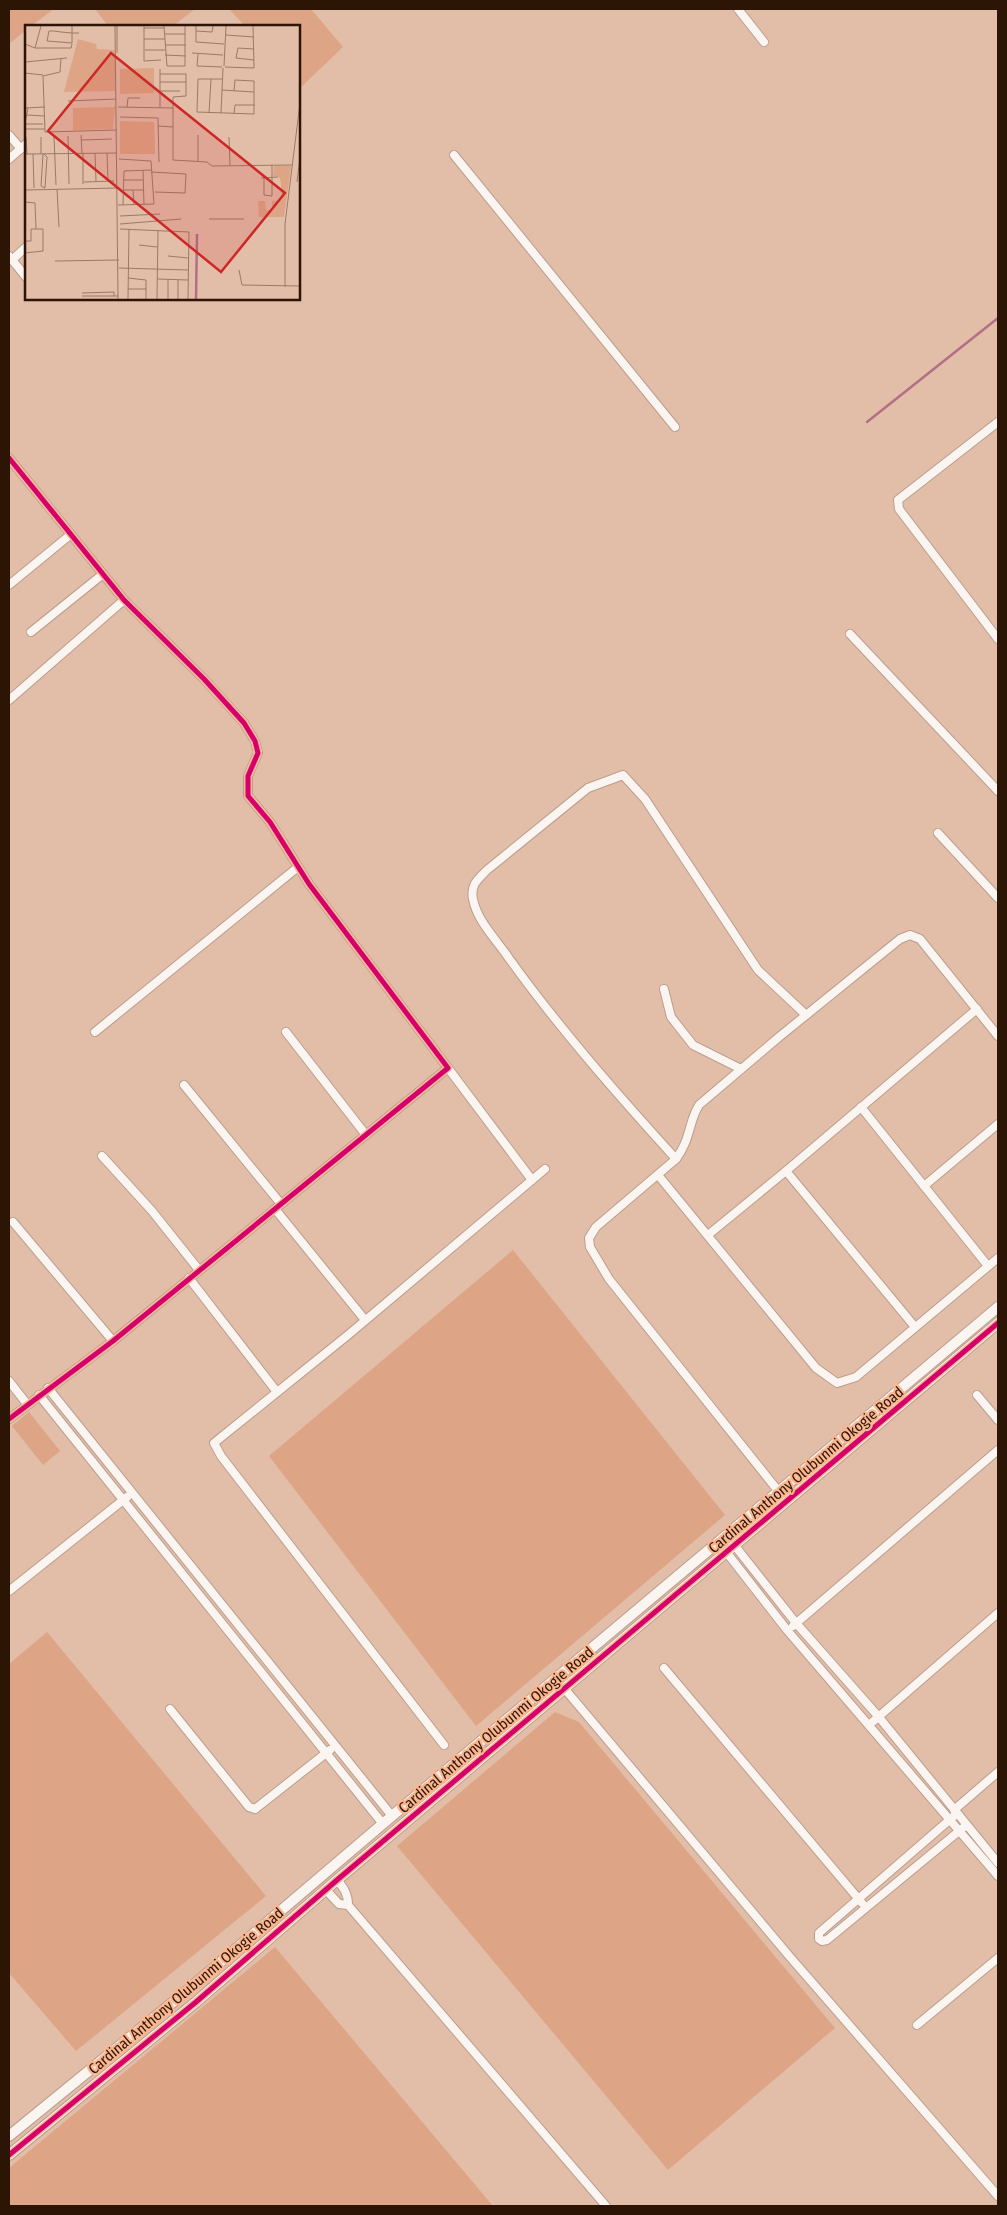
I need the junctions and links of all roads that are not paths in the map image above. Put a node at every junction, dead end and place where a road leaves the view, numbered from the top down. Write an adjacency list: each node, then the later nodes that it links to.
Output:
1 (738, 9): 2 (street)
2 (764, 42)
3 (9, 135): 4 (street)
4 (23, 146): 6 (street)
5 (454, 155): 11 (street)
6 (9, 159)
7 (25, 248): 8 (street)
8 (10, 258): 9 (street)
9 (25, 276)
10 (998, 422): 19 (street)
11 (675, 427)
12 (9, 458): 13 (street)
13 (70, 535): 14 (street); 15 (street)
14 (103, 574): 16 (street); 17 (street)
15 (9, 585)
16 (124, 600): 20 (street); 23 (street)
17 (31, 632)
18 (850, 634): 21 (street)
19 (998, 639)
20 (9, 700)
21 (998, 791)
22 (938, 833): 24 (street)
23 (298, 867): 28 (street); 31 (street)
24 (998, 898)
25 (664, 989): 32 (street)
26 (976, 1009): 27 (street); 30 (street); 34 (street)
27 (806, 1015): 32 (street); 38 (street)
28 (95, 1032)
29 (286, 1032): 36 (street)
30 (998, 1036)
31 (448, 1068): 36 (street); 42 (street)
32 (741, 1069): 38 (street)
33 (184, 1085): 44 (street)
34 (861, 1107): 40 (street); 43 (street)
35 (998, 1124): 43 (street)
36 (366, 1135): 44 (street)
37 (102, 1156): 49 (street)
38 (676, 1159): 41 (street)
39 (546, 1169): 42 (street)
40 (786, 1172): 46 (street); 54 (street)
41 (658, 1175): 46 (street); 65 (street)
42 (532, 1180): 52 (street)
43 (924, 1186): 48 (street)
44 (278, 1206): 49 (street); 52 (street)
45 (13, 1222): 55 (street)
46 (708, 1235): 54 (street)
47 (998, 1258): 48 (street)
48 (988, 1266): 54 (street)
49 (199, 1270): 50 (street)
50 (189, 1278): 55 (street); 58 (street)
51 (998, 1307): 65 (street, Cardinal Anthony Olubunmi Okogie Road)
52 (365, 1320): 58 (street)
53 (998, 1323): 68 (street, Cardinal Anthony Olubunmi Okogie Road)
54 (915, 1327)
55 (113, 1341): 57 (street)
56 (9, 1381): 61 (street)
57 (48, 1388): 59 (street); 66 (street)
58 (277, 1392): 81 (street)
59 (39, 1395): 61 (street); 67 (street)
60 (977, 1395): 63 (street)
61 (27, 1404): 62 (street)
62 (9, 1418)
63 (998, 1420)
64 (998, 1450): 73 (street)
65 (779, 1492): 69 (street, Cardinal Anthony Olubunmi Okogie Road)
66 (132, 1493): 67 (street); 80 (street)
67 (124, 1499): 70 (street); 82 (street)
68 (731, 1549): 71 (street, Cardinal Anthony Olubunmi Okogie Road); 73 (street); 74 (street)
69 (668, 1586): 71 (street); 85 (street, Cardinal Anthony Olubunmi Okogie Road)
70 (9, 1591)
71 (676, 1595): 76 (street, Cardinal Anthony Olubunmi Okogie Road)
72 (998, 1612): 78 (street)
73 (796, 1623): 74 (street); 78 (street)
74 (787, 1630): 79 (street)
75 (664, 1668): 94 (street)
76 (564, 1688): 92 (street, Cardinal Anthony Olubunmi Okogie Road); 101 (street)
77 (170, 1709): 82 (street)
78 (878, 1716): 79 (street); 84 (street)
79 (868, 1725): 86 (street)
80 (335, 1745): 82 (street); 85 (street)
81 (444, 1745)
82 (327, 1752): 87 (street)
83 (998, 1772): 84 (street)
84 (956, 1812): 86 (street); 88 (street)
85 (392, 1816): 87 (street, Cardinal Anthony Olubunmi Okogie Road)
86 (950, 1819): 89 (street); 94 (street)
87 (383, 1824): 99 (street, Cardinal Anthony Olubunmi Okogie Road)
88 (966, 1825): 89 (street); 90 (street)
89 (960, 1830): 91 (street); 96 (street)
90 (998, 1863)
91 (998, 1876)
92 (337, 1880): 93 (street, Cardinal Anthony Olubunmi Okogie Road); 95 (street)
93 (326, 1890): 95 (street); 100 (street, Cardinal Anthony Olubunmi Okogie Road)
94 (859, 1899): 96 (street); 96 (street)
95 (348, 1905): 102 (street)
96 (867, 1908)
97 (998, 1958): 98 (street)
98 (917, 2026)
99 (9, 2136)
100 (9, 2155)
101 (998, 2196)
102 (606, 2206)

